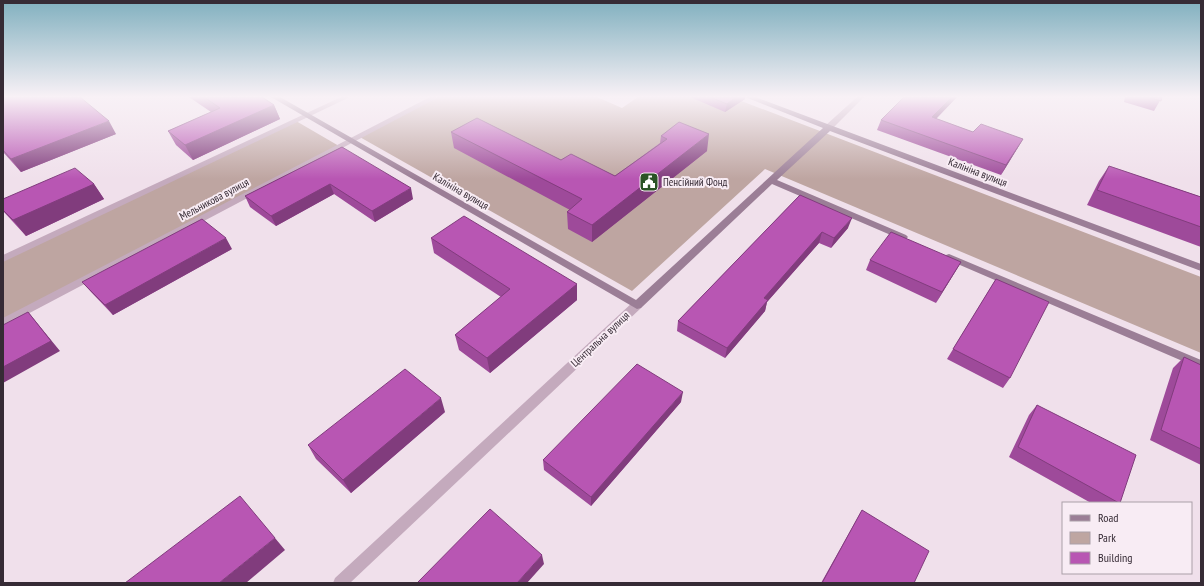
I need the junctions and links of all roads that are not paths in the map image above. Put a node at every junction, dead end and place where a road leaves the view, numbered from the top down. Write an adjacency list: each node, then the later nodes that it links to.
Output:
1 (288, 124): 11 (street)
2 (320, 124): 7 (main road, Калініна вулиця)
3 (382, 124): 7 (street, Мельникова вулиця)
4 (819, 124): 6 (main road, Калініна вулиця)
5 (832, 124): 6 (street, Центральна вулиця)
6 (828, 128): 8 (main road, Центральна вулиця); 12 (main road, Калініна вулиця)
7 (349, 141): 13 (main road, Калініна вулиця); 14 (street, Мельникова вулиця)
8 (771, 181): 9 (main road); 13 (main road, Центральна вулиця)
9 (909, 240)
10 (938, 253): 15 (main road)
11 (3, 259)
12 (1201, 268)
13 (637, 305): 16 (street, Центральна вулиця)
14 (3, 323)
15 (1201, 365)
16 (340, 583)

